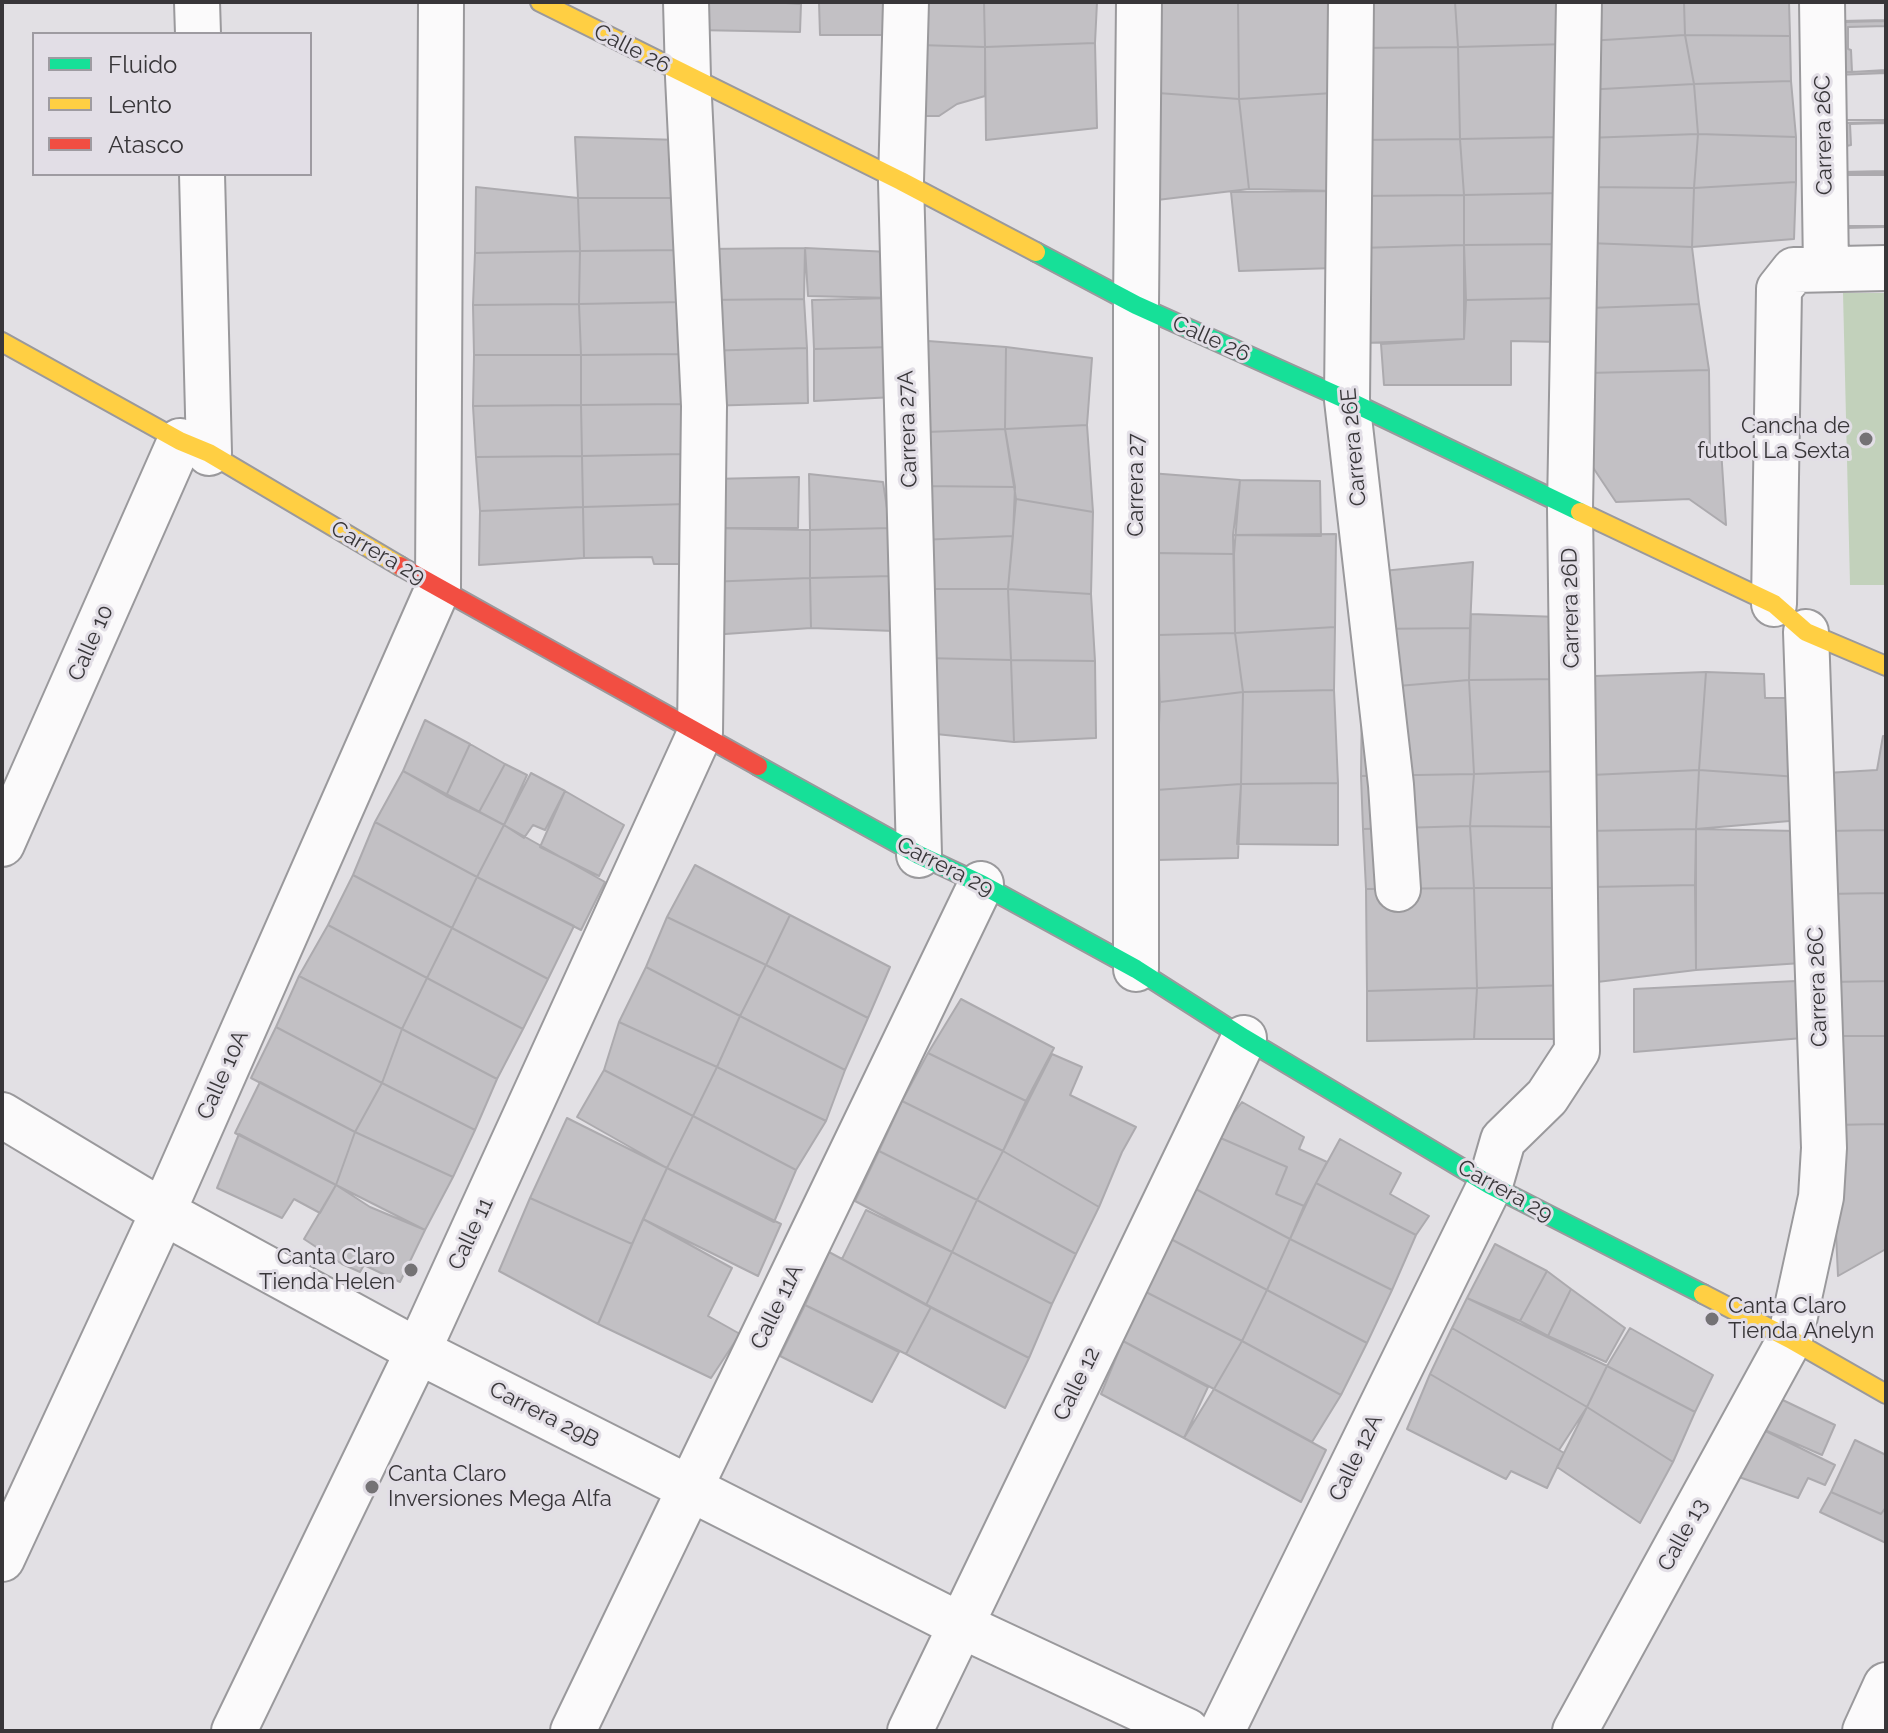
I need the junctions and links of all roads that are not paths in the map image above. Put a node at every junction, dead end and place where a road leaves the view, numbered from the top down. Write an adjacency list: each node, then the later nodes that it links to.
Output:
1 (197, 2): 10 (street)
2 (441, 2): 21 (street)
3 (540, 2): 11 (street, Calle 26)
4 (686, 2): 11 (street)
5 (906, 2): 13 (street, Carrera 27A)
6 (1139, 2): 16 (street, Carrera 27)
7 (1351, 2): 18 (street, Carrera 26E)
8 (1579, 2): 20 (street, Carrera 26D)
9 (1822, 2): 14 (street, Carrera 26C)
10 (198, 32)
11 (688, 77): 13 (street, Calle 26); 24 (street)
12 (202, 176): 19 (street)
13 (901, 181): 16 (street, Calle 26); 26 (street, Carrera 27A)
14 (1826, 268): 15 (street); 22 (street, Carrera 26C)
15 (1886, 268)
16 (1136, 305): 18 (street, Calle 26); 29 (street, Carrera 27)
17 (2, 342): 19 (street, Carrera 29)
18 (1347, 400): 20 (street, Calle 26); 28 (street, Carrera 26E)
19 (195, 447): 21 (street, Carrera 29); 25 (street, Calle 10)
20 (1570, 508): 22 (street, Calle 26); 32 (street, Carrera 26D)
21 (438, 588): 24 (street, Carrera 29); 33 (street, Calle 10A)
22 (1790, 618): 23 (street, Calle 26); 34 (street, Carrera 26C)
23 (1886, 666)
24 (700, 733): 26 (street, Carrera 29); 35 (street, Calle 11)
25 (2, 844)
26 (919, 855): 27 (street, Carrera 29)
27 (981, 884): 29 (street, Carrera 29); 37 (street, Calle 11A)
28 (1398, 889)
29 (1136, 969): 30 (street, Carrera 29)
30 (1244, 1038): 32 (street, Carrera 29); 39 (street, Calle 12)
31 (2, 1115): 33 (street, Carrera 29B)
32 (1490, 1185): 34 (street, Carrera 29); 45 (street, Calle 12A)
33 (163, 1212): 35 (street, Carrera 29B); 38 (street, Calle 10A)
34 (1790, 1339): 36 (street, Carrera 29); 46 (street, Calle 13)
35 (418, 1351): 37 (street, Carrera 29B); 41 (street, Calle 11)
36 (1886, 1394)
37 (690, 1488): 39 (street, Carrera 29B); 42 (street, Calle 11A)
38 (2, 1559)
39 (960, 1625): 43 (street, Calle 12); 44 (street, Carrera 29B)
40 (1886, 1685): 47 (street)
41 (234, 1731)
42 (573, 1731)
43 (910, 1731)
44 (1187, 1731)
45 (1222, 1731)
46 (1575, 1731)
47 (1865, 1731)

